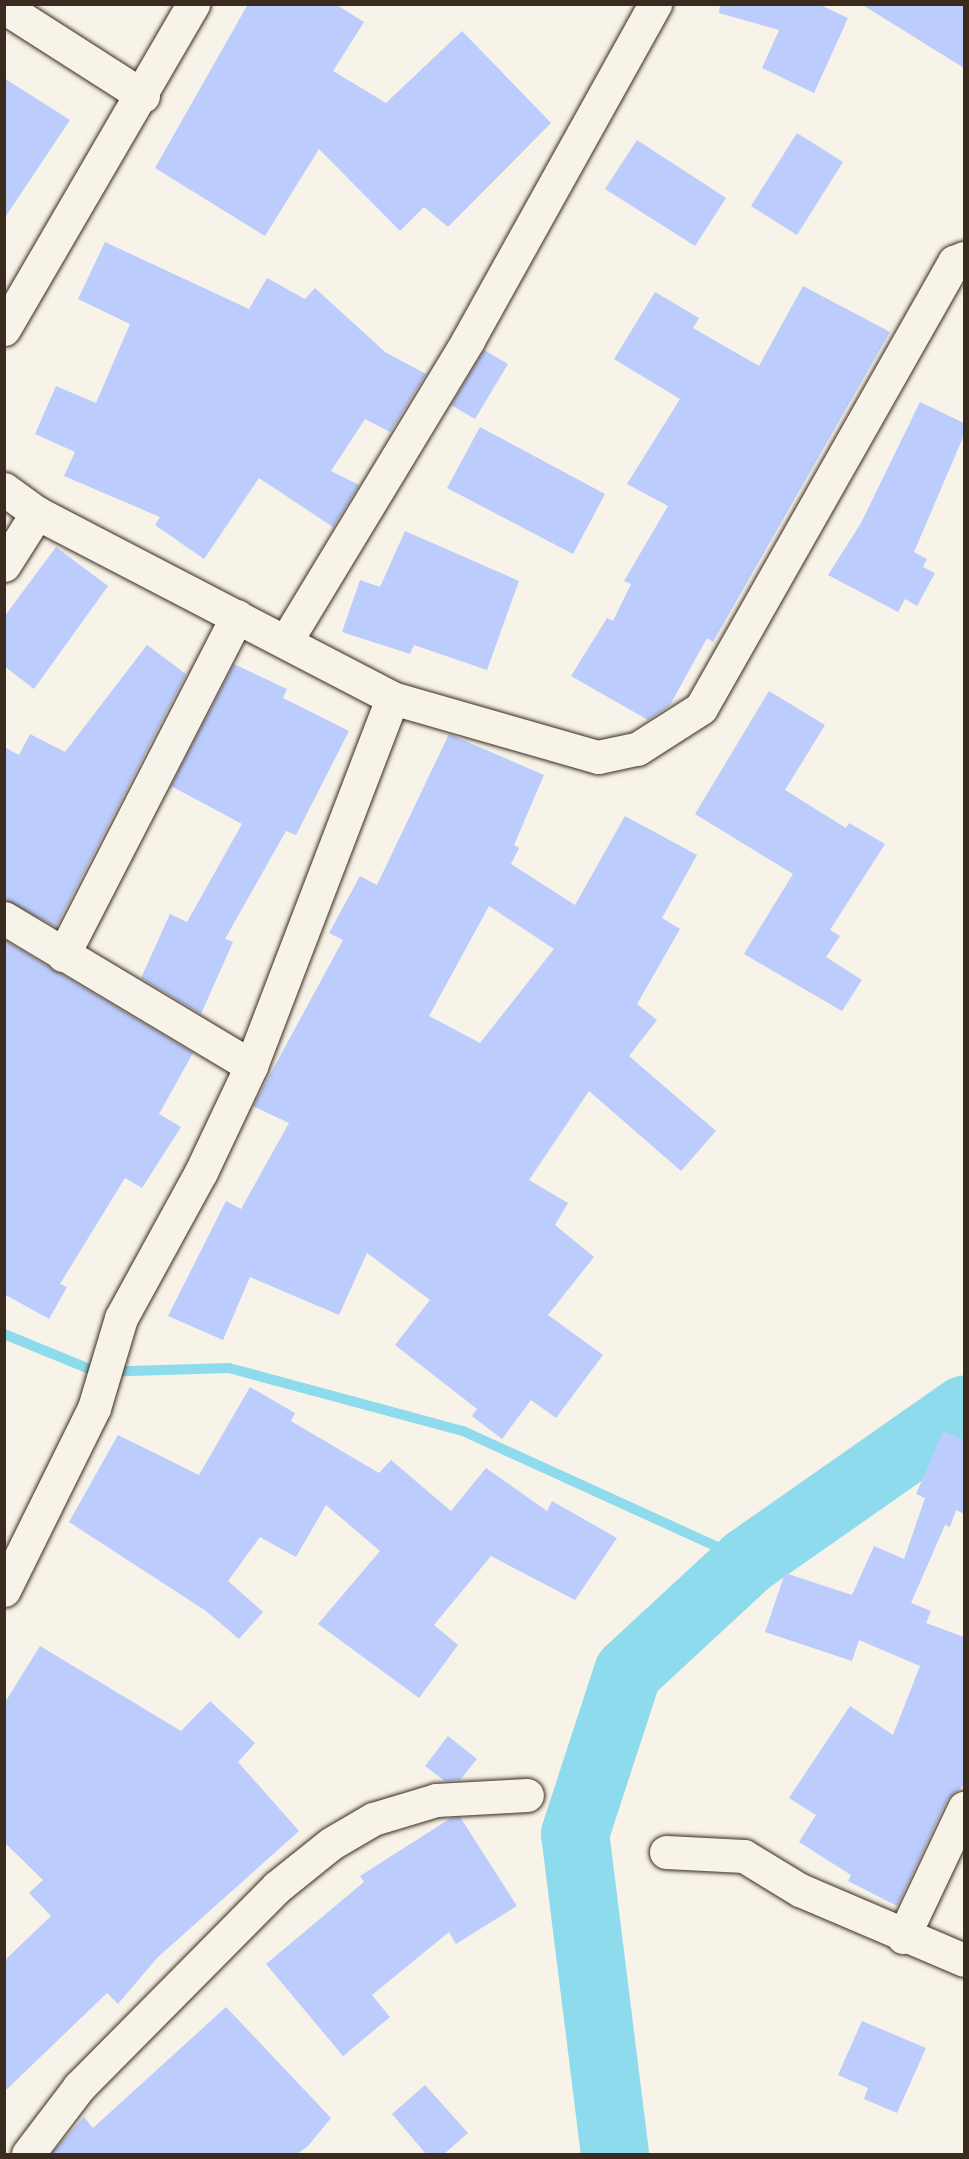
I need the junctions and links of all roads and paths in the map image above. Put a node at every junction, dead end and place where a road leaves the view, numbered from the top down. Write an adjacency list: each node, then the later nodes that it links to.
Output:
1 (192, 4): 4 (street)
2 (655, 4): 11 (street)
3 (4, 7): 4 (street)
4 (143, 96): 6 (street)
5 (964, 258): 12 (street)
6 (4, 329)
7 (4, 489): 8 (street)
8 (37, 513): 9 (street); 10 (street)
9 (4, 565)
10 (237, 616): 11 (street); 14 (street)
11 (286, 641): 12 (street)
12 (392, 698): 15 (street)
13 (4, 918): 14 (street)
14 (63, 955): 15 (street)
15 (251, 1066): 16 (street)
16 (4, 1590)
17 (527, 1795): 22 (street)
18 (964, 1808): 20 (street)
19 (666, 1852): 20 (street)
20 (903, 1937): 21 (street)
21 (964, 1960)
22 (28, 2154)

